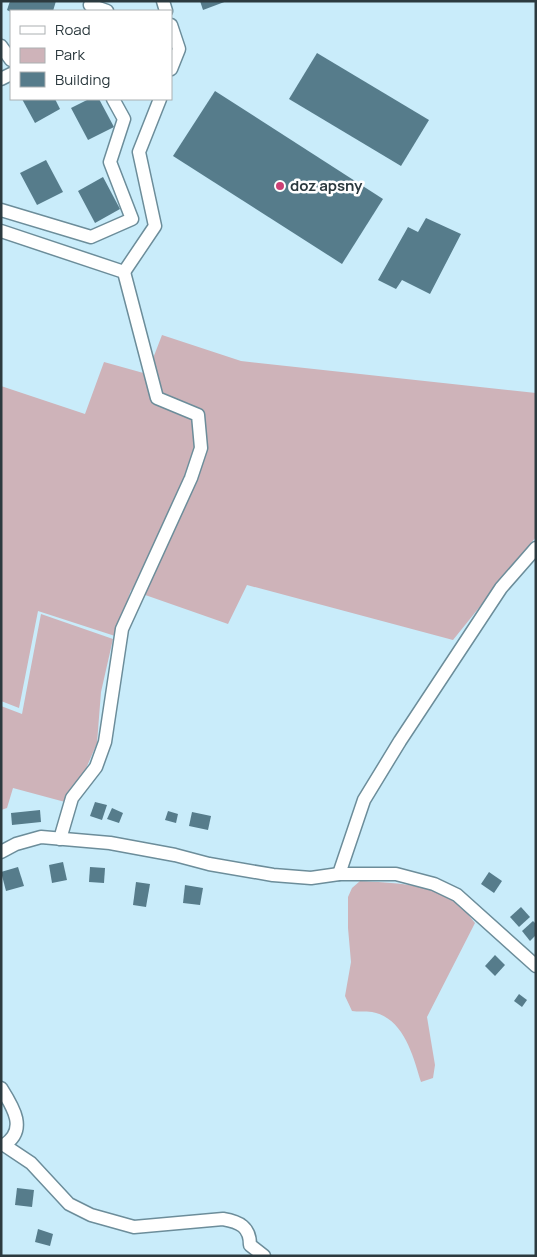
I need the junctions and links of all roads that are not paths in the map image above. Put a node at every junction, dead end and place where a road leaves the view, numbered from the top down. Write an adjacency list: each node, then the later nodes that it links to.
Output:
1 (89, 6): 2 (street)
2 (103, 10)
3 (172, 28): 6 (street)
4 (1, 46): 5 (street)
5 (10, 59)
6 (172, 67)
7 (114, 100): 9 (street)
8 (160, 100): 11 (street)
9 (1, 210)
10 (1, 231): 11 (street)
11 (124, 272): 13 (street)
12 (536, 548): 15 (street)
13 (60, 838): 14 (street); 15 (street)
14 (1, 852)
15 (339, 874): 16 (street)
16 (536, 966)
17 (1, 1088): 18 (street)
18 (3, 1145): 19 (street)
19 (264, 1256)

